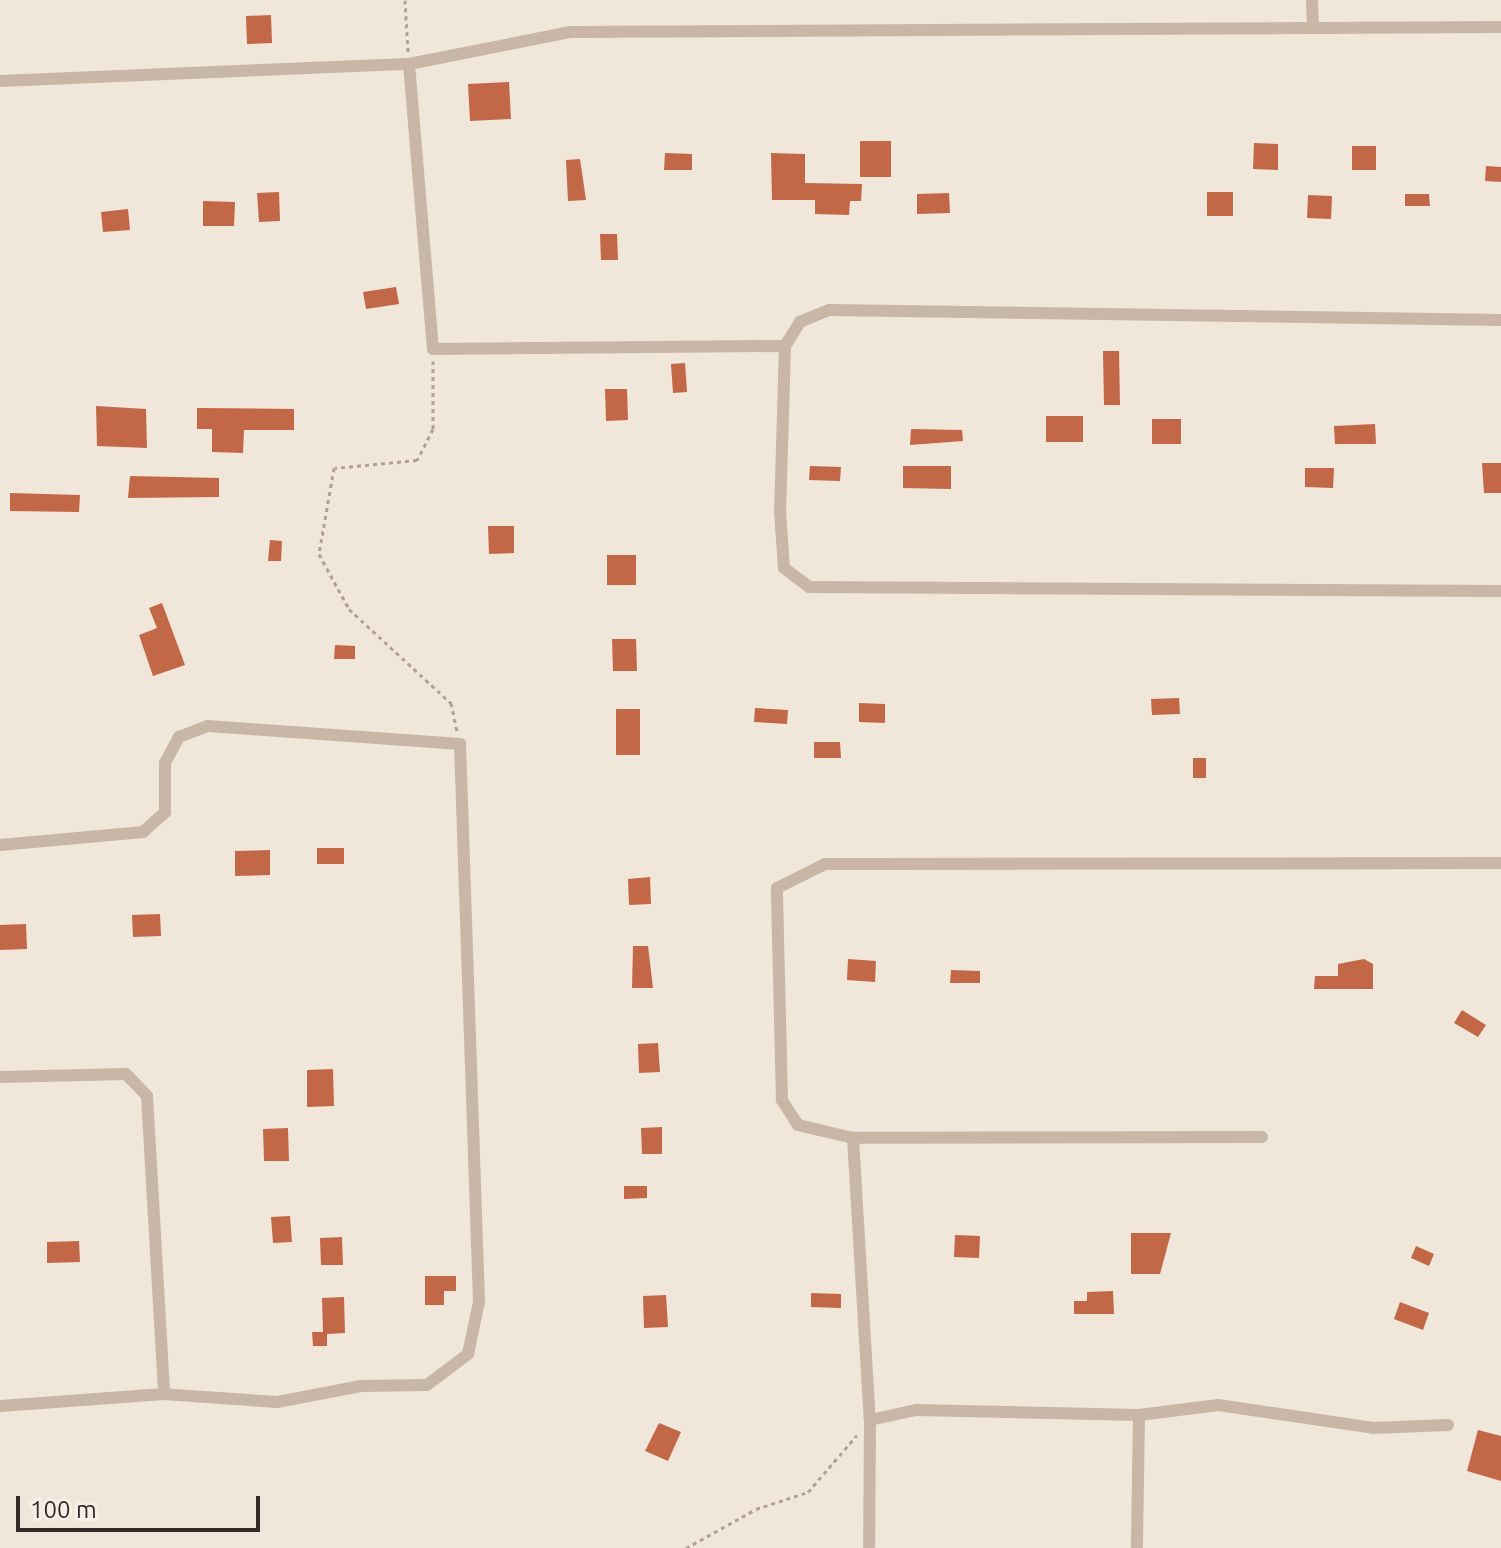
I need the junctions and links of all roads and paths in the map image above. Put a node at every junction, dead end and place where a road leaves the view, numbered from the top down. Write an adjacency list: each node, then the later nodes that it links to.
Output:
1 (405, 0): 5 (path)
2 (1312, 0): 3 (street)
3 (1313, 27): 4 (street); 5 (street)
4 (1501, 27)
5 (409, 64): 6 (street); 9 (street)
6 (0, 81)
7 (1501, 320): 8 (street)
8 (785, 346): 9 (street); 10 (street)
9 (433, 349): 11 (path)
10 (1501, 591)
11 (460, 744): 12 (street); 17 (street)
12 (0, 845)
13 (1501, 863): 16 (street)
14 (0, 1077): 17 (street)
15 (1262, 1137): 16 (street)
16 (853, 1138): 20 (street)
17 (164, 1394): 18 (street)
18 (0, 1406)
19 (1139, 1415): 20 (street); 21 (street); 24 (street)
20 (870, 1420): 22 (path); 23 (street)
21 (1448, 1425)
22 (686, 1548)
23 (869, 1548)
24 (1137, 1548)

